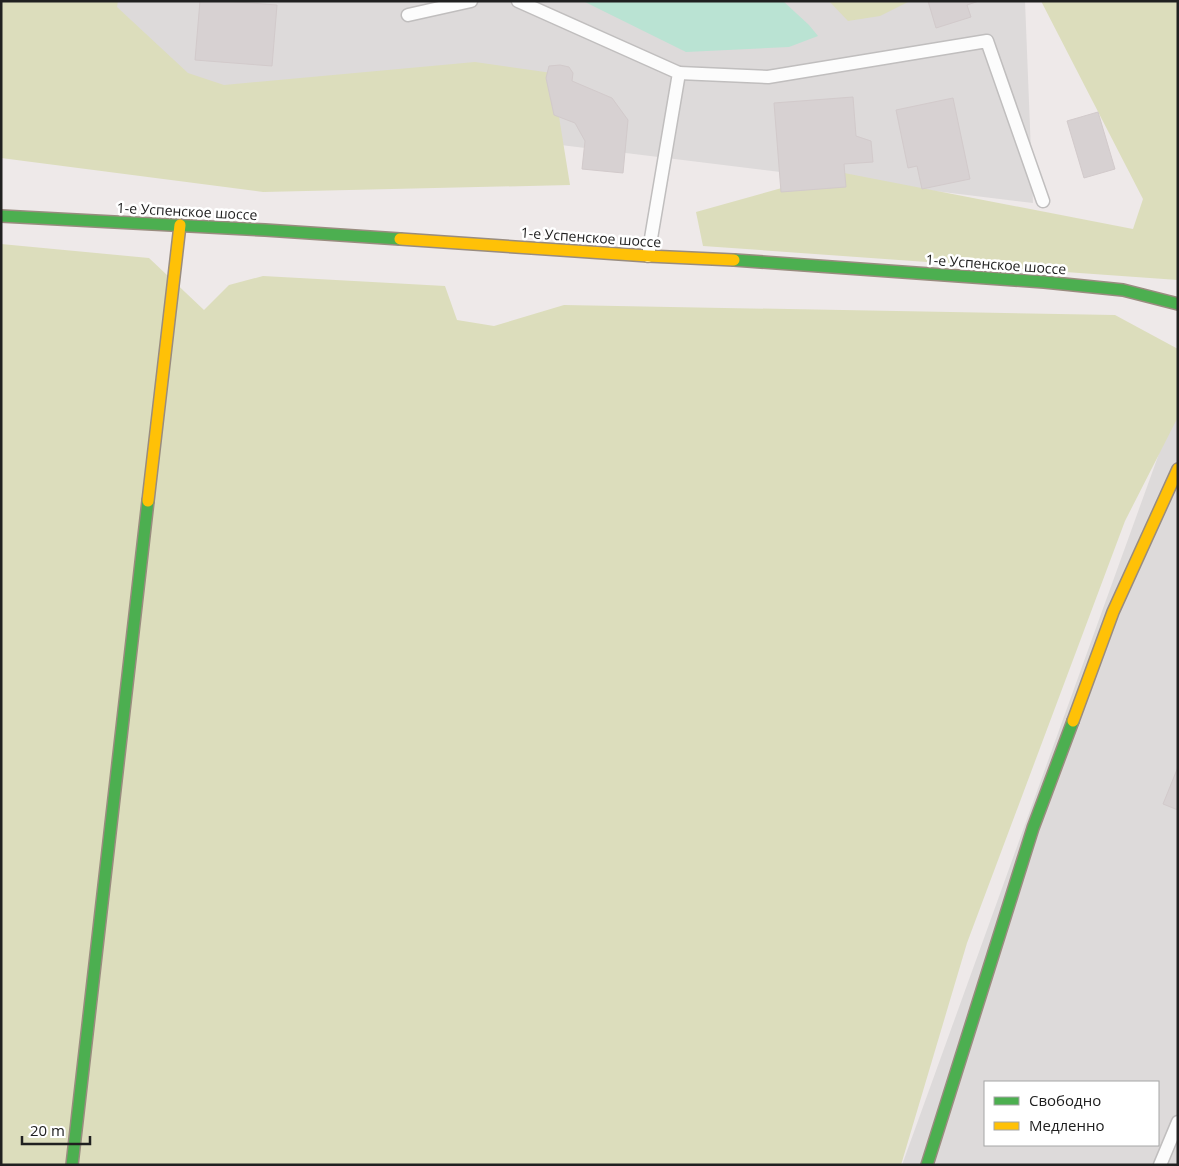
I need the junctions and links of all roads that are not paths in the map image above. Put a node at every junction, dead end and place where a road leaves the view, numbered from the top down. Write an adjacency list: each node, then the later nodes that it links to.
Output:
1 (472, 1): 3 (lane)
2 (518, 1): 4 (lane)
3 (408, 15)
4 (679, 73): 5 (lane); 8 (lane)
5 (1044, 201)
6 (1, 216): 7 (street, 1-е Успенское шоссе)
7 (180, 225): 8 (street, 1-е Успенское шоссе); 12 (street)
8 (648, 256): 9 (street, 1-е Успенское шоссе)
9 (1178, 304)
10 (1178, 470): 13 (street)
11 (1178, 1122): 14 (lane)
12 (72, 1165)
13 (927, 1165)
14 (1160, 1165)

